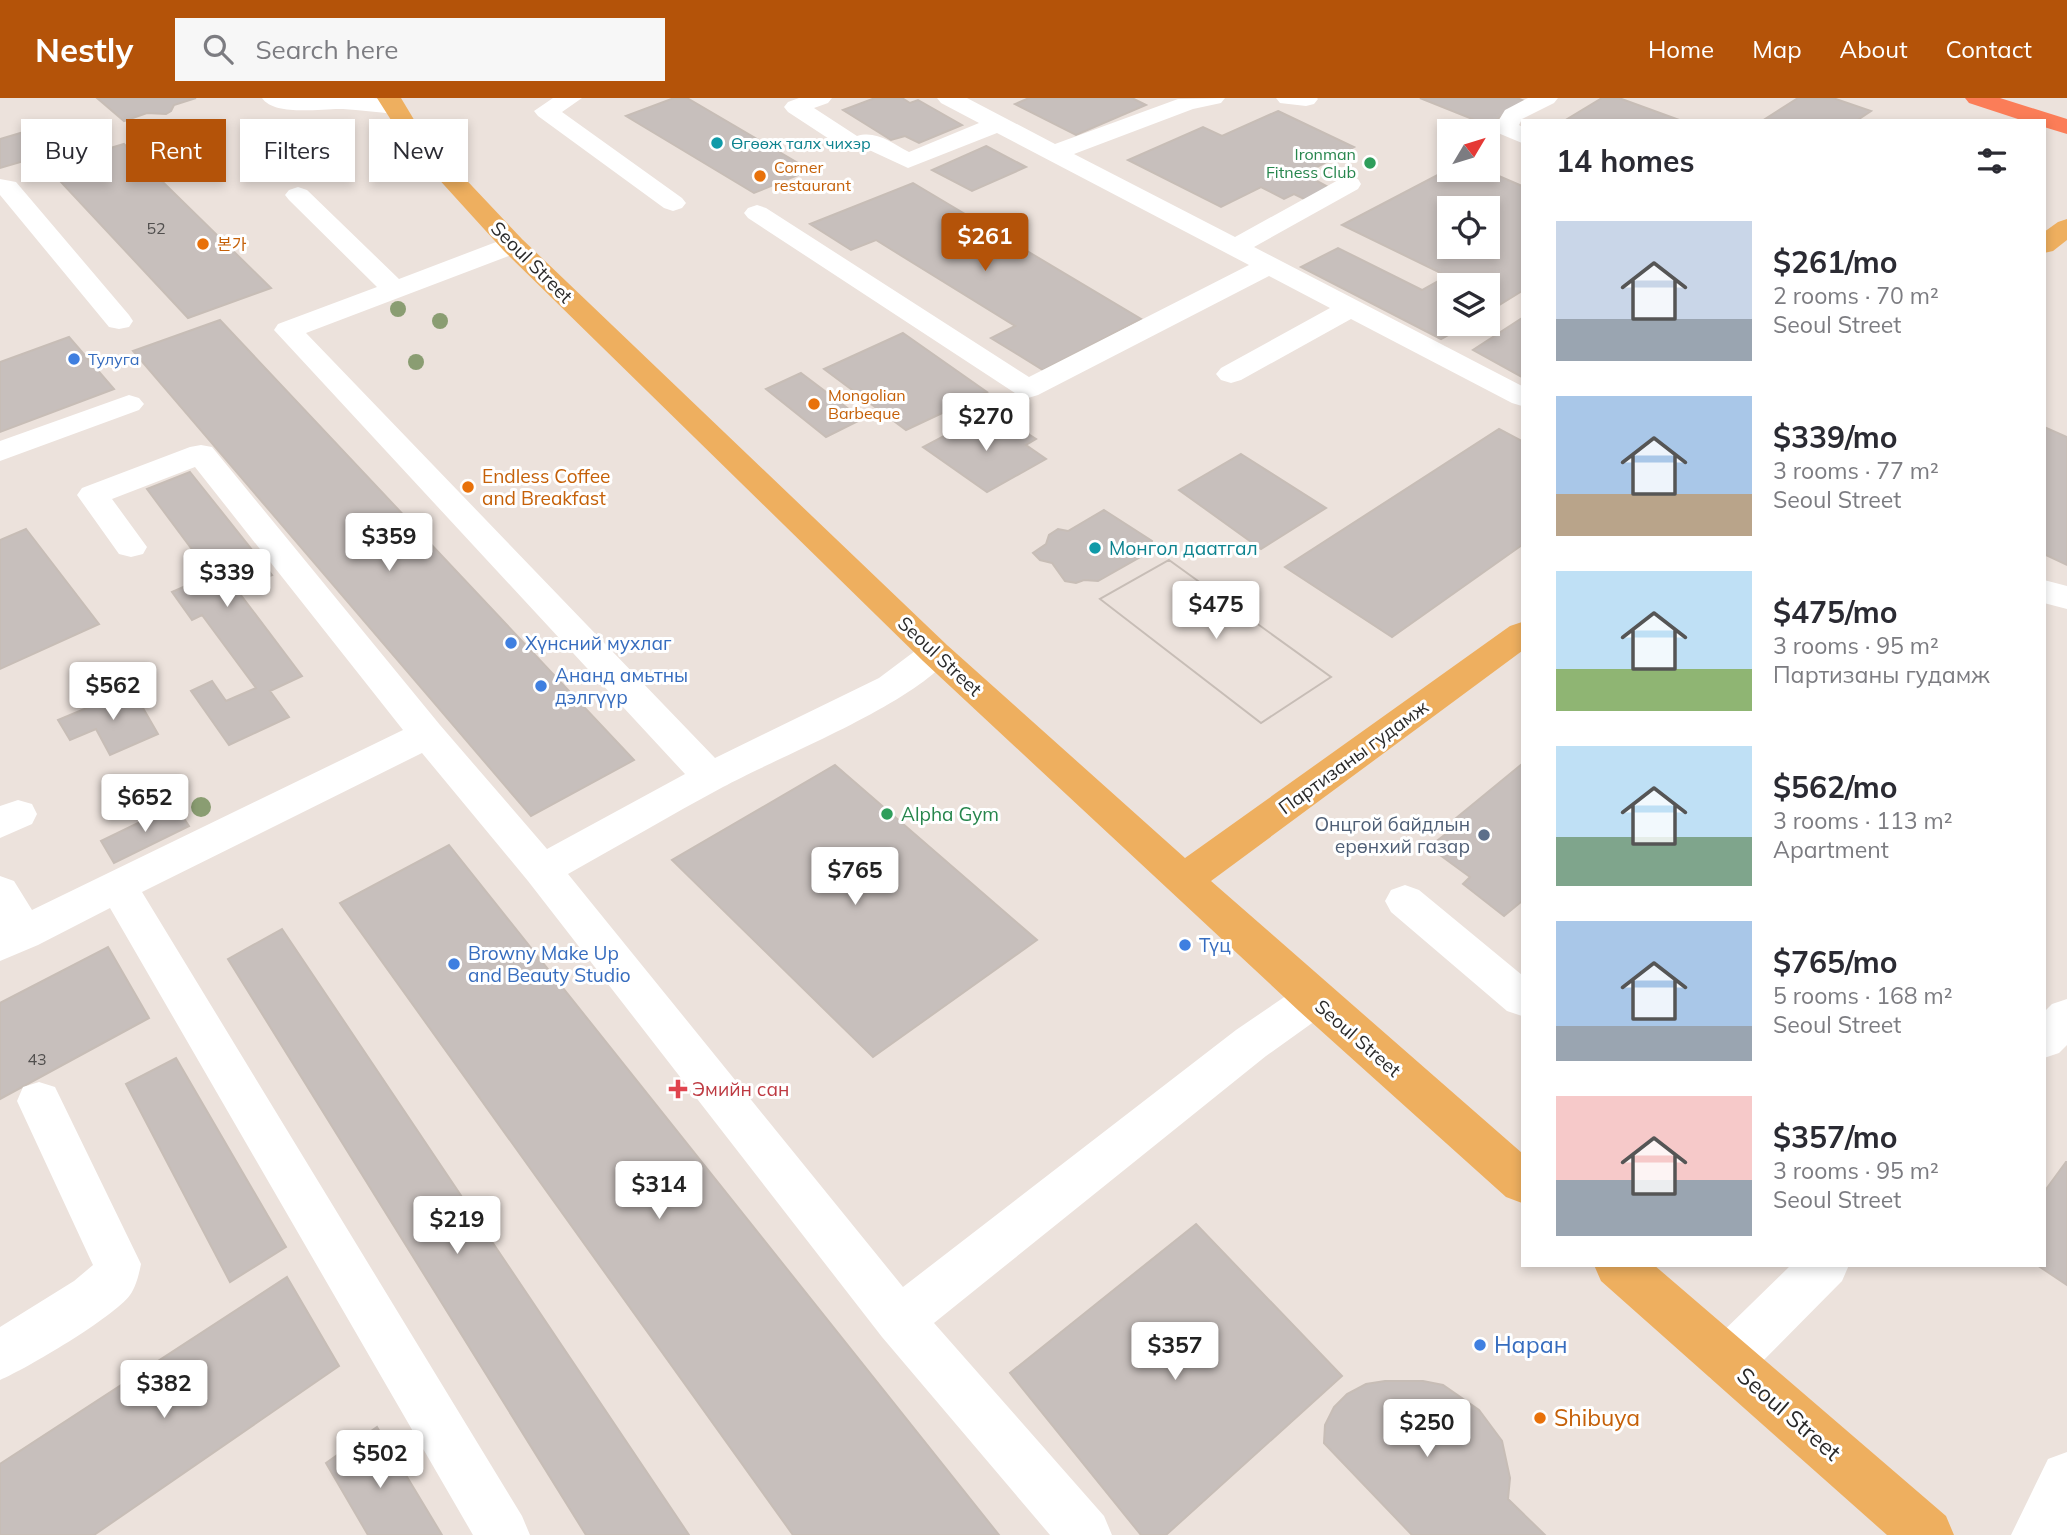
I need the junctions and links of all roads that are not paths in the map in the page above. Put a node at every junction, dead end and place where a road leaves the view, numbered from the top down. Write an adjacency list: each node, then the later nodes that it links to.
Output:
1 (274, 98): 11 (street)
2 (570, 98): 22 (street)
3 (820, 98): 15 (street)
4 (949, 98): 15 (street)
5 (1213, 98): 18 (street)
6 (1289, 98): 10 (street)
7 (1546, 98): 17 (street)
8 (1977, 98): 13 (highway)
9 (2043, 98): 12 (highway)
10 (1306, 99)
11 (392, 102): 26 (main road, Seoul Street)
12 (2067, 106)
13 (2042, 119)
14 (2046, 120): 16 (highway)
15 (998, 124): 18 (street)
16 (2067, 127)
17 (1521, 136)
18 (1056, 152): 27 (street)
19 (1349, 184): 27 (street)
20 (0, 186): 31 (street)
21 (298, 195): 29 (street)
22 (673, 203)
23 (757, 213): 28 (street)
24 (2067, 227): 25 (main road)
25 (2046, 243)
26 (513, 245): 29 (street); 40 (main road, Seoul Street)
27 (1235, 247): 28 (street)
28 (1270, 265): 30 (street)
29 (395, 290): 42 (street)
30 (1350, 307): 32 (street); 33 (street)
31 (119, 321)
32 (1231, 374)
33 (1521, 396)
34 (129, 404): 35 (street)
35 (0, 453)
36 (131, 547): 41 (street)
37 (2046, 592): 38 (street)
38 (2067, 598)
39 (1521, 635): 44 (main road, Партизаны гудамж)
40 (935, 653): 42 (street); 44 (main road, Seoul Street)
41 (427, 734): 43 (street); 45 (street)
42 (710, 776): 43 (street)
43 (542, 870): 57 (street)
44 (1184, 880): 50 (main road, Seoul Street)
45 (118, 886): 48 (street); 61 (street)
46 (0, 892): 48 (street)
47 (1405, 901): 49 (street)
48 (12, 939)
49 (1521, 998)
50 (1314, 999): 54 (main road, Seoul Street); 57 (street)
51 (2067, 1017): 52 (street)
52 (2046, 1038)
53 (39, 1101): 58 (street)
54 (1521, 1180)
55 (1620, 1267): 59 (main road, Seoul Street)
56 (1823, 1267): 59 (street)
57 (899, 1320): 62 (street)
58 (0, 1355)
59 (1728, 1361): 63 (main road, Seoul Street)
60 (2067, 1478): 64 (street)
61 (503, 1535)
62 (1085, 1535)
63 (1927, 1535)
64 (2038, 1535)

